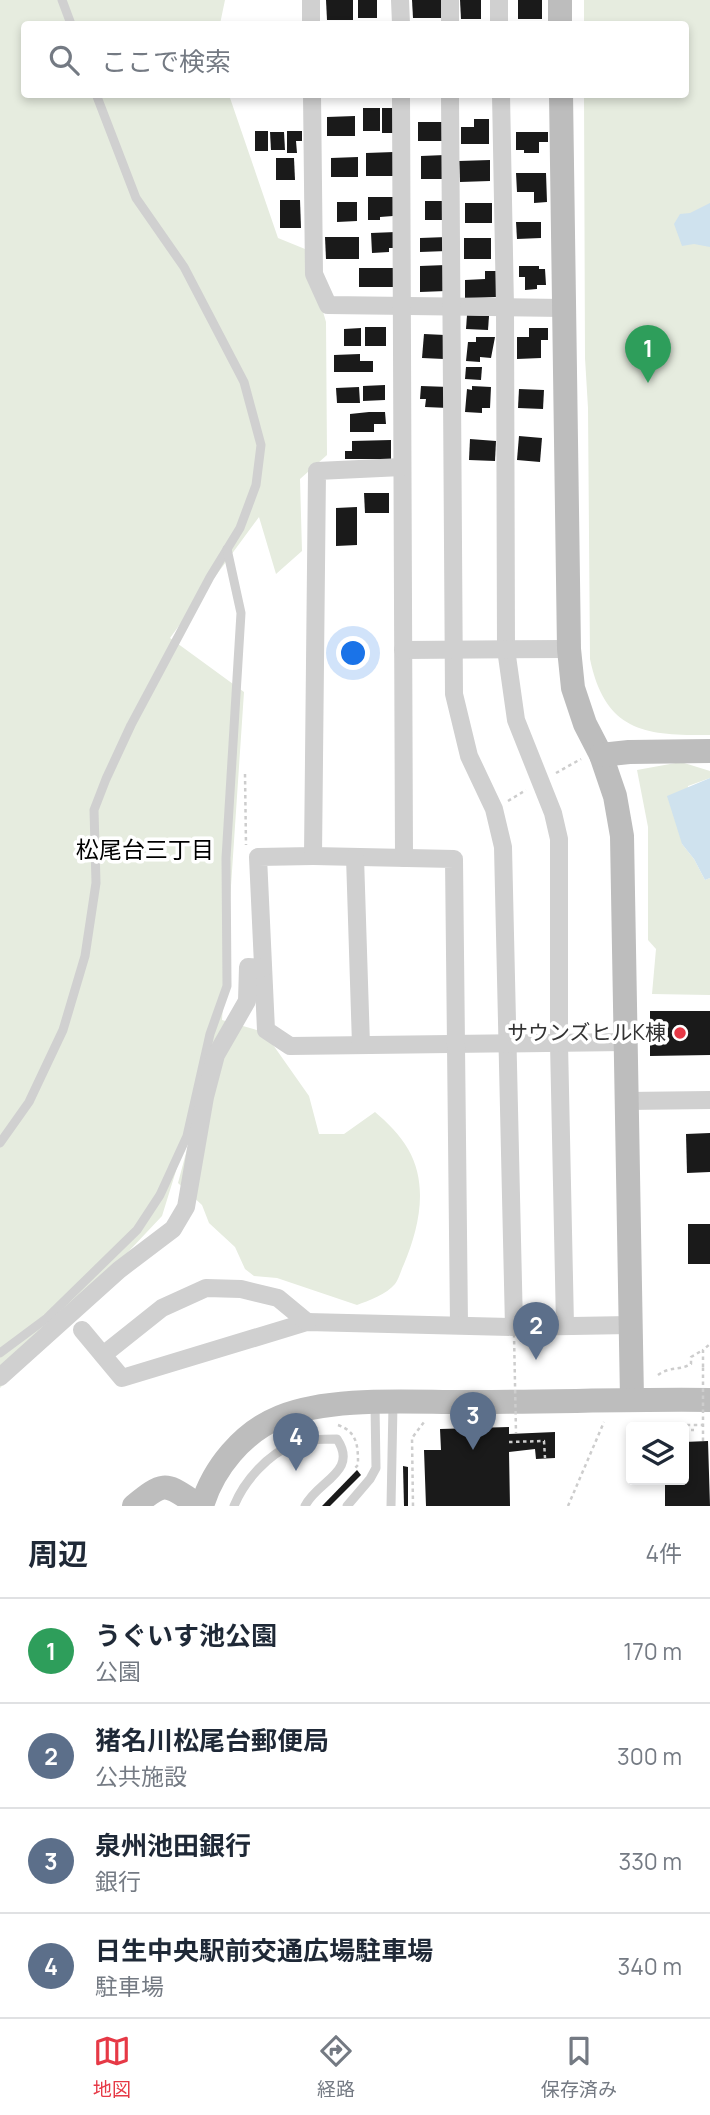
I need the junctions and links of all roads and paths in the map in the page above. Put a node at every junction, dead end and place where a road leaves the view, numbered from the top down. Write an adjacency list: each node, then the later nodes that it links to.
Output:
1 (62, 0): 7 (lane)
2 (310, 0): 8 (street)
3 (400, 0): 9 (street)
4 (450, 0): 10 (street)
5 (499, 0): 11 (street)
6 (560, 0): 12 (street)
7 (70, 21)
8 (311, 21)
9 (401, 21)
10 (450, 21)
11 (499, 21)
12 (560, 21)
13 (98, 98): 24 (lane)
14 (312, 98): 19 (street)
15 (401, 98): 19 (street)
16 (450, 98): 20 (street)
17 (501, 98): 21 (street)
18 (561, 98): 22 (street)
19 (402, 306): 20 (street); 23 (street)
20 (451, 307): 21 (street); 28 (street)
21 (505, 307): 22 (street); 25 (street)
22 (563, 308): 26 (street)
23 (402, 467): 27 (street); 33 (street)
24 (227, 549): 44 (lane); 53 (lane)
25 (506, 649): 26 (street); 28 (street); 38 (street)
26 (569, 649): 30 (street)
27 (404, 650): 28 (street); 35 (street)
28 (453, 650): 40 (street)
29 (710, 751): 30 (street)
30 (601, 755): 37 (street)
31 (245, 774): 32 (path)
32 (246, 852)
33 (313, 856): 34 (street); 36 (street)
34 (355, 857): 35 (street); 41 (street)
35 (404, 858): 39 (street)
36 (263, 968): 41 (street); 56 (street)
37 (625, 1042): 38 (street); 43 (street)
38 (559, 1043): 40 (street); 47 (street)
39 (456, 1044): 40 (street); 41 (street); 46 (street)
40 (506, 1044): 50 (street)
41 (361, 1045)
42 (710, 1100): 43 (street)
43 (626, 1101): 48 (street)
44 (0, 1143)
45 (307, 1322): 46 (street); 54 (street); 54 (street)
46 (459, 1325): 50 (street)
47 (565, 1325): 48 (street); 50 (street)
48 (630, 1325): 57 (street)
49 (82, 1330): 54 (street)
50 (514, 1331): 69 (path, bridge)
51 (710, 1344): 52 (path)
52 (703, 1350): 55 (path); 64 (path, bridge)
53 (0, 1353)
54 (103, 1355)
55 (658, 1376)
56 (0, 1377)
57 (632, 1399): 58 (street); 59 (street)
58 (710, 1400)
59 (384, 1403): 73 (street); 76 (lane); 77 (lane)
60 (607, 1416): 79 (path)
61 (428, 1417): 78 (path)
62 (330, 1424): 71 (path)
63 (689, 1425): 64 (path)
64 (702, 1425): 67 (path, bridge)
65 (689, 1430): 66 (path)
66 (694, 1430)
67 (702, 1441)
68 (509, 1442): 69 (path)
69 (517, 1442): 70 (path)
70 (545, 1458)
71 (348, 1475)
72 (134, 1506): 73 (street)
73 (201, 1506)
74 (234, 1506): 75 (lane)
75 (305, 1506)
76 (347, 1506)
77 (391, 1506)
78 (413, 1506)
79 (568, 1506)

